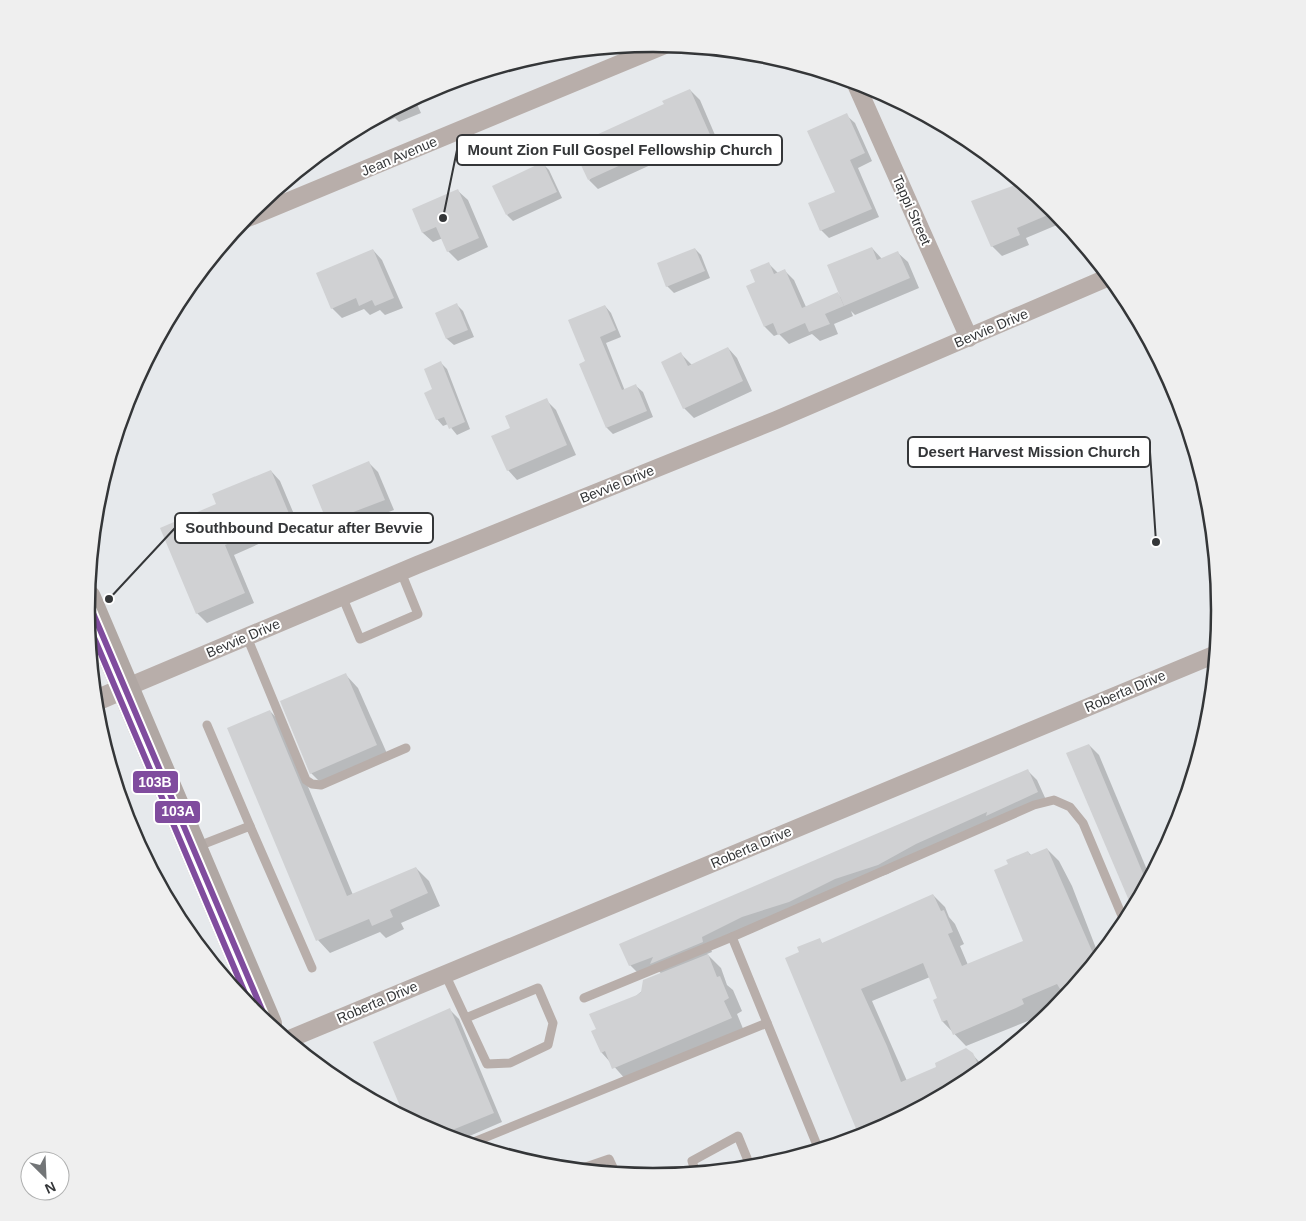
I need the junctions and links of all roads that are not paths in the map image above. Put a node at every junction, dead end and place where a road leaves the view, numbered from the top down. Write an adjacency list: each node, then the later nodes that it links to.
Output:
1 (647, 52): 3 (street, Jean Avenue)
2 (860, 92): 5 (street, Tappi Street)
3 (262, 213)
4 (1102, 280): 5 (street, Bevvie Drive)
5 (969, 338): 6 (street, Bevvie Drive)
6 (400, 572): 7 (street, Bevvie Drive); 7 (lane)
7 (342, 596): 9 (street, Bevvie Drive)
8 (95, 615): 11 (main road)
9 (247, 637): 11 (street, Bevvie Drive); 14 (lane)
10 (1209, 657): 20 (street, Roberta Drive)
11 (125, 688): 12 (street); 16 (main road)
12 (102, 698)
13 (207, 725): 15 (lane)
14 (406, 748)
15 (250, 826): 16 (lane); 19 (lane)
16 (193, 848): 22 (main road)
17 (1121, 914): 18 (lane)
18 (732, 937): 21 (lane); 24 (lane)
19 (312, 968)
20 (446, 974): 23 (lane); 25 (street, Roberta Drive)
21 (584, 998)
22 (261, 1008)
23 (466, 1018): 23 (lane)
24 (767, 1023): 26 (lane); 27 (lane)
25 (294, 1037)
26 (478, 1140)
27 (815, 1144)
28 (748, 1160): 31 (lane)
29 (592, 1165): 30 (lane)
30 (613, 1167)
31 (694, 1167)

